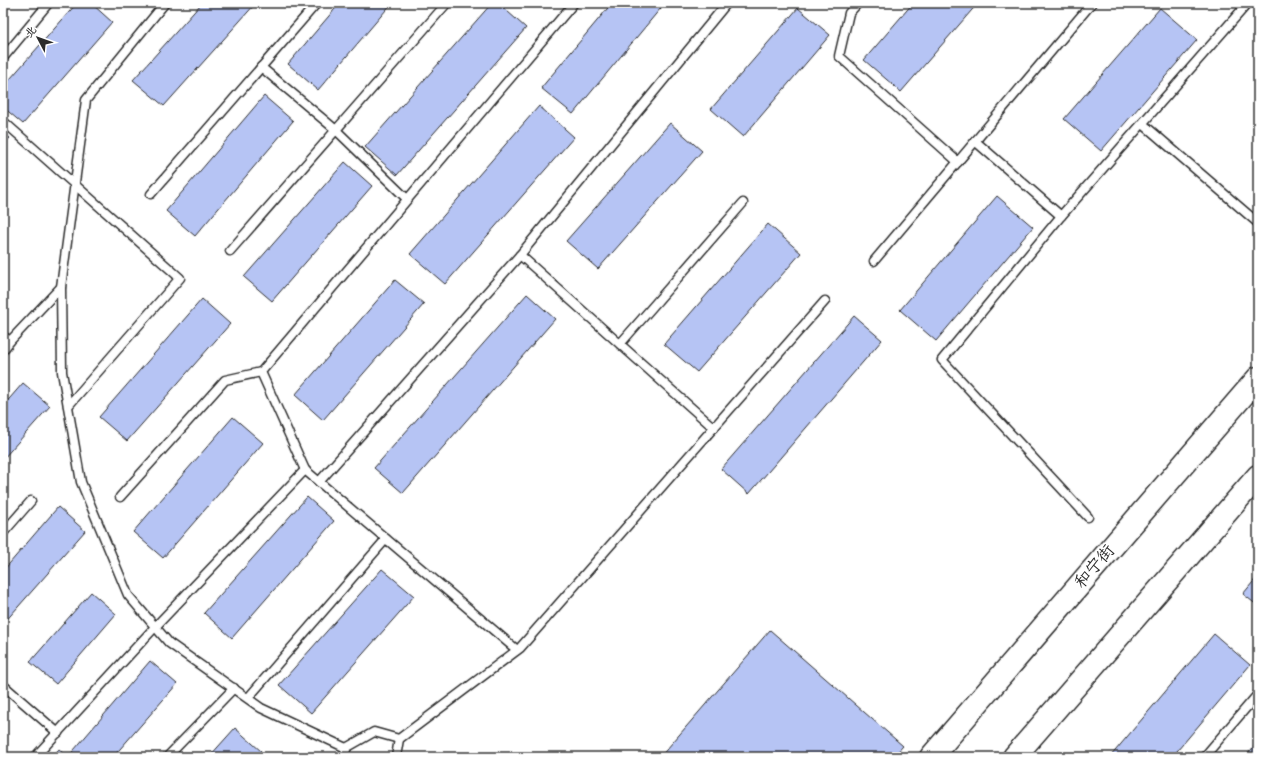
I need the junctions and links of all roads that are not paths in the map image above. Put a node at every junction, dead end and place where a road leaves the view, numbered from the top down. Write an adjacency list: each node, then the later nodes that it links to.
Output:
1 (165, 3): 17 (lane)
2 (318, 3): 11 (lane)
3 (447, 3): 14 (lane)
4 (574, 3): 19 (lane)
5 (727, 3): 24 (lane)
6 (858, 3): 16 (lane)
7 (1092, 3): 15 (lane)
8 (1248, 3): 13 (lane)
9 (47, 5): 10 (lane)
10 (3, 58)
11 (262, 67): 14 (lane); 18 (lane)
12 (3, 121): 17 (lane)
13 (1142, 124): 21 (lane); 22 (lane)
14 (336, 130): 19 (lane); 23 (lane)
15 (975, 141): 16 (lane); 21 (lane)
16 (958, 162): 25 (lane)
17 (75, 185): 26 (lane); 33 (lane)
18 (151, 194)
19 (407, 199): 31 (lane)
20 (743, 203): 29 (lane)
21 (1061, 216): 40 (lane)
22 (1258, 223)
23 (230, 251)
24 (520, 255): 29 (lane); 37 (lane)
25 (874, 261)
26 (61, 286): 28 (lane); 33 (lane)
27 (825, 302): 34 (lane)
28 (6, 338): 30 (lane)
29 (620, 344): 34 (lane)
30 (3, 350)
31 (261, 372): 35 (lane); 38 (lane)
32 (1258, 378): 56 (main road, 和宁街)
33 (68, 406): 43 (lane)
34 (714, 428): 44 (lane)
35 (306, 470): 37 (lane); 43 (lane)
36 (1258, 476): 57 (main road)
37 (319, 482): 42 (lane)
38 (120, 497)
39 (31, 501): 41 (lane)
40 (1088, 517)
41 (3, 533)
42 (386, 539): 44 (lane); 48 (lane)
43 (155, 626): 46 (lane); 49 (lane)
44 (517, 650): 50 (lane)
45 (3, 685): 49 (lane)
46 (234, 688): 48 (lane); 53 (lane)
47 (1258, 694): 58 (lane)
48 (248, 698): 51 (lane)
49 (58, 733): 52 (lane)
50 (399, 739): 51 (lane); 55 (lane)
51 (346, 748): 54 (lane)
52 (35, 757)
53 (167, 757)
54 (345, 757)
55 (396, 757)
56 (931, 757)
57 (1014, 757)
58 (1204, 757)

